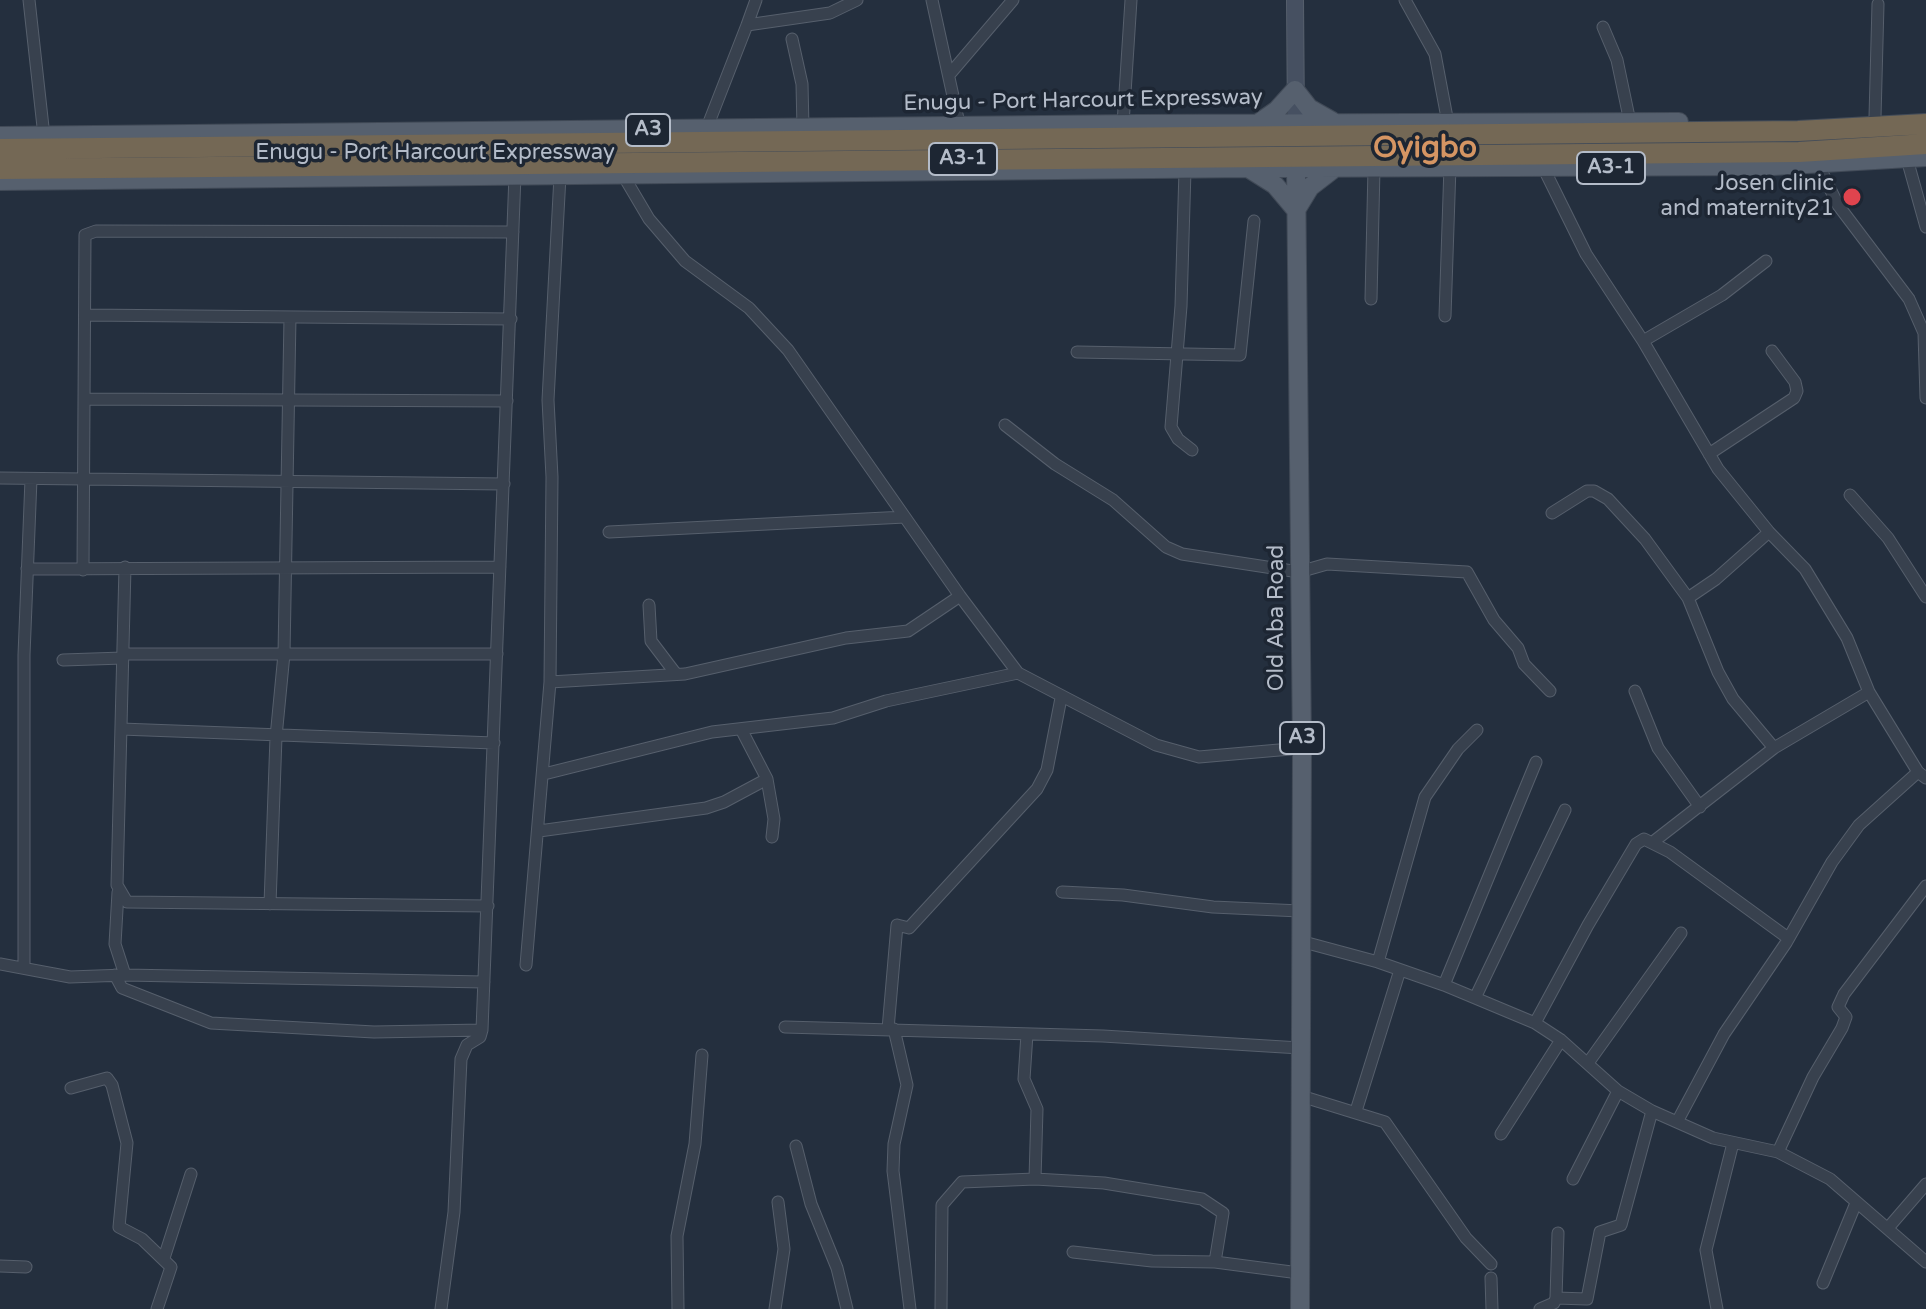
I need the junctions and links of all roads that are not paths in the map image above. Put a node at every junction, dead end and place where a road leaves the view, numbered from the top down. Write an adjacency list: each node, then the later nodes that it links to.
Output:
1 (29, 0): 28 (street)
2 (756, 0): 10 (street)
3 (857, 0): 10 (street)
4 (932, 0): 13 (street)
5 (1013, 0): 13 (street)
6 (1131, 0): 21 (street)
7 (1295, 0): 14 (street)
8 (1405, 0): 20 (street)
9 (1878, 4): 16 (street)
10 (747, 25): 26 (street)
11 (1603, 27): 17 (street)
12 (792, 39): 24 (street)
13 (949, 75): 25 (street)
14 (1295, 90): 18 (street); 19 (main road); 22 (main road)
15 (1926, 114): 16 (main road, Enugu - Port Harcourt Expressway / A3-1)
16 (1875, 117): 17 (main road, Enugu - Port Harcourt Expressway / A3-1)
17 (1630, 122): 20 (main road, Enugu - Port Harcourt Expressway / A3-1)
18 (1296, 123): 19 (main road, Enugu - Port Harcourt Expressway / A3-1); 22 (main road, Enugu - Port Harcourt Expressway / A3)
19 (1336, 123): 20 (main road, Enugu - Port Harcourt Expressway / A3-1)
20 (1448, 123)
21 (1123, 124): 22 (main road, Enugu - Port Harcourt Expressway / A3); 25 (main road, Enugu - Port Harcourt Expressway / A3)
22 (1257, 124)
23 (1926, 124): 30 (highway, Enugu - Port Harcourt Expressway / A3-1)
24 (803, 128): 25 (main road, Enugu - Port Harcourt Expressway / A3); 26 (main road, Enugu - Port Harcourt Expressway / A3)
25 (960, 128)
26 (706, 130): 28 (main road, Enugu - Port Harcourt Expressway / A3)
27 (0, 136): 28 (main road, Enugu - Port Harcourt Expressway / A3)
28 (44, 136)
29 (1926, 144): 34 (highway, Enugu - Port Harcourt Expressway / A3-1)
30 (276, 145): 31 (highway, Enugu - Port Harcourt Expressway / A3-1); 37 (highway)
31 (0, 149)
32 (1926, 157): 33 (main road, Enugu - Port Harcourt Expressway / A3-1)
33 (1907, 159): 35 (main road, Enugu - Port Harcourt Expressway / A3-1); 51 (street)
34 (1715, 160): 35 (main road, Enugu - Port Harcourt Expressway / A3-1); 37 (highway, Enugu - Port Harcourt Expressway / A3-1); 43 (main road, Enugu - Port Harcourt Expressway / A3-1)
35 (1818, 164): 63 (street)
36 (1450, 166): 41 (main road, Enugu - Port Harcourt Expressway / A3-1); 43 (main road, Enugu - Port Harcourt Expressway / A3-1); 56 (street)
37 (277, 167): 42 (highway, Enugu - Port Harcourt Expressway / A3-1)
38 (1336, 167): 40 (main road, Enugu - Port Harcourt Expressway / A3-1); 41 (main road, Enugu - Port Harcourt Expressway / A3-1); 49 (main road)
39 (1248, 168): 40 (main road, Enugu - Port Harcourt Expressway / A3); 44 (main road, Enugu - Port Harcourt Expressway / A3); 49 (main road)
40 (1296, 168): 49 (main road, Old Aba Road / A3)
41 (1374, 168): 54 (street)
42 (0, 169)
43 (1544, 169): 59 (street)
44 (1185, 170): 46 (main road, Enugu - Port Harcourt Expressway / A3); 62 (street)
45 (515, 175): 47 (main road, Enugu - Port Harcourt Expressway / A3); 48 (main road, Enugu - Port Harcourt Expressway / A3); 52 (street)
46 (623, 175): 47 (main road, Enugu - Port Harcourt Expressway / A3); 78 (street)
47 (560, 176): 97 (street)
48 (0, 181)
49 (1296, 210): 86 (main road, Old Aba Road / A3)
50 (1254, 221): 62 (street)
51 (1926, 227)
52 (513, 232): 55 (street); 58 (street)
53 (1766, 261): 59 (street)
54 (1371, 299)
55 (85, 315): 57 (street); 65 (street)
56 (1445, 316)
57 (290, 317): 58 (street); 66 (street)
58 (511, 319): 67 (street)
59 (1643, 341): 70 (street)
60 (1772, 351): 70 (street)
61 (1077, 352): 62 (street)
62 (1176, 355): 69 (street)
63 (1925, 366): 64 (street)
64 (1926, 398)
65 (86, 399): 66 (street); 73 (street)
66 (290, 400): 67 (street); 74 (street)
67 (507, 401): 75 (street)
68 (1005, 425): 86 (street)
69 (1192, 450)
70 (1709, 454): 80 (street)
71 (0, 478): 72 (street)
72 (31, 479): 73 (street); 84 (street)
73 (86, 480): 74 (street); 85 (street)
74 (287, 483): 75 (street); 81 (street)
75 (504, 484): 83 (street)
76 (1850, 495): 88 (street)
77 (1552, 513): 89 (street)
78 (905, 517): 79 (street); 87 (street)
79 (609, 532)
80 (1769, 532): 89 (street); 100 (street)
81 (287, 566): 82 (street); 83 (street); 91 (street)
82 (125, 567): 85 (street); 93 (street)
83 (500, 567): 92 (street)
84 (27, 569): 85 (street); 130 (street)
85 (83, 570)
86 (1299, 572): 98 (street); 107 (main road, Old Aba Road / A3)
87 (960, 596): 95 (street); 96 (street)
88 (1926, 597)
89 (1688, 598): 108 (street)
90 (649, 605): 96 (street)
91 (284, 654): 92 (street); 93 (street); 105 (street)
92 (497, 654): 106 (street)
93 (123, 656): 94 (street); 102 (street)
94 (63, 660)
95 (1018, 673): 101 (street); 103 (street)
96 (676, 674): 97 (street)
97 (550, 682): 110 (street)
98 (1550, 691)
99 (1635, 691): 113 (street)
100 (1869, 692): 108 (street); 111 (street)
101 (1061, 698): 107 (street); 138 (street)
102 (121, 729): 105 (street); 119 (street)
103 (741, 729): 110 (street); 112 (street)
104 (1477, 730): 127 (street)
105 (276, 737): 106 (street); 121 (street)
106 (494, 743): 122 (street)
107 (1302, 748): 123 (main road, Old Aba Road / A3)
108 (1774, 748): 113 (street)
109 (1536, 762): 134 (street)
110 (544, 774): 115 (street)
111 (1922, 775): 125 (street)
112 (767, 779): 115 (street); 116 (street)
113 (1700, 807): 117 (street)
114 (1565, 810): 135 (street)
115 (539, 831): 129 (street)
116 (772, 837)
117 (1653, 842): 125 (street); 136 (street)
118 (1926, 886): 154 (street)
119 (118, 892): 121 (street); 132 (street)
120 (1062, 892): 123 (street)
121 (270, 904): 122 (street)
122 (488, 906): 133 (street)
123 (1300, 911): 126 (main road, Old Aba Road / A3)
124 (1681, 933): 144 (street)
125 (1788, 938): 150 (street)
126 (1300, 941): 127 (street); 142 (main road, Old Aba Road / A3)
127 (1378, 962): 131 (street)
128 (0, 964): 130 (street)
129 (526, 965)
130 (24, 968): 132 (street)
131 (1400, 970): 134 (street); 148 (street)
132 (120, 975): 133 (street); 139 (street)
133 (484, 982): 139 (street)
134 (1444, 985): 135 (street)
135 (1476, 996): 136 (street)
136 (1535, 1023): 141 (street)
137 (785, 1027): 138 (street)
138 (891, 1029): 140 (street); 179 (street)
139 (482, 1030): 175 (street)
140 (1027, 1034): 142 (street); 156 (street)
141 (1561, 1040): 144 (street); 151 (street)
142 (1300, 1048): 147 (main road, Old Aba Road / A3)
143 (702, 1055): 176 (street)
144 (1588, 1063): 146 (street)
145 (71, 1088): 164 (street)
146 (1618, 1091): 149 (street); 157 (street)
147 (1301, 1096): 148 (street); 170 (main road, Old Aba Road / A3)
148 (1356, 1111): 167 (street)
149 (1652, 1111): 150 (street); 173 (street)
150 (1677, 1122): 152 (street)
151 (1501, 1134)
152 (1733, 1143): 154 (street); 184 (street)
153 (796, 1146): 178 (street)
154 (1778, 1152): 160 (street)
155 (191, 1174): 164 (street)
156 (1035, 1179): 166 (street); 180 (street)
157 (1573, 1179)
158 (1926, 1184): 161 (street)
159 (778, 1202): 177 (street)
160 (1856, 1203): 161 (street); 172 (street)
161 (1888, 1228): 165 (street)
162 (1558, 1233): 173 (street)
163 (1073, 1252): 166 (street)
164 (164, 1258): 174 (street)
165 (1925, 1258)
166 (1215, 1262): 170 (street)
167 (1491, 1264)
168 (0, 1266): 169 (street)
169 (26, 1267)
170 (1299, 1273): 181 (main road, Old Aba Road / A3)
171 (1491, 1278): 182 (street)
172 (1823, 1283)
173 (1556, 1298): 183 (street)
174 (157, 1309)
175 (441, 1309)
176 (678, 1309)
177 (775, 1309)
178 (847, 1309)
179 (910, 1309)
180 (941, 1309)
181 (1300, 1309)
182 (1492, 1309)
183 (1540, 1309)
184 (1717, 1309)

